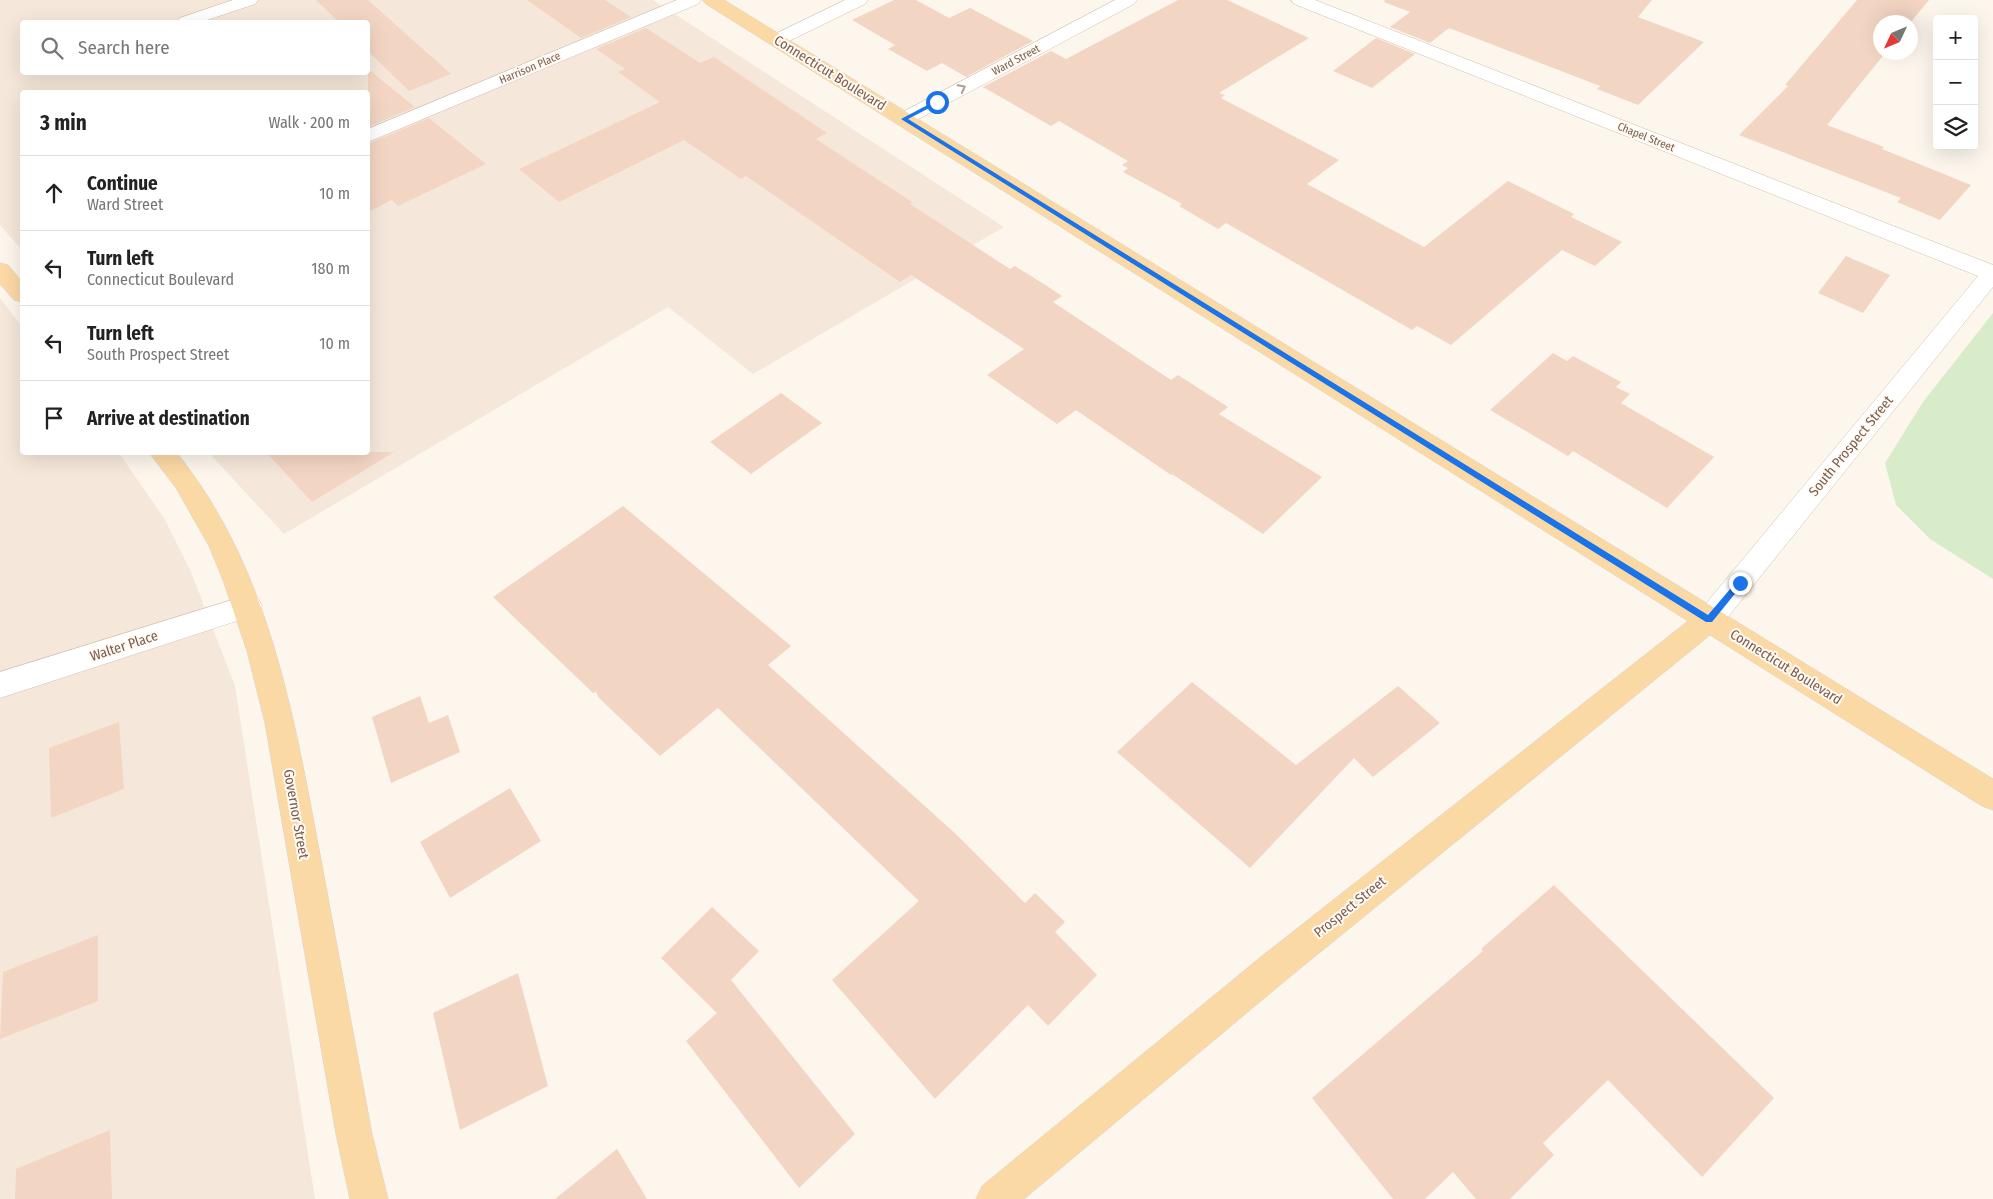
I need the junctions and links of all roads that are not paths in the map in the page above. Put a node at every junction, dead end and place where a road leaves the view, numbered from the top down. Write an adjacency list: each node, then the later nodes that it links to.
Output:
1 (249, 0): 7 (street)
2 (692, 0): 10 (street, Harrison Place)
3 (712, 0): 8 (main road, Connecticut Boulevard)
4 (859, 0): 8 (street)
5 (1128, 0): 9 (street, Ward Street, one-way to 5)
6 (1300, 0): 12 (street, Chapel Street)
7 (192, 20)
8 (777, 40): 9 (main road, Connecticut Boulevard)
9 (904, 119): 16 (main road, Connecticut Boulevard)
10 (370, 135)
11 (0, 270): 13 (main road)
12 (1992, 272): 16 (street, South Prospect Street)
13 (20, 294)
14 (163, 455): 15 (main road, Governor Street)
15 (248, 606): 17 (street, Walter Place); 19 (main road, Governor Street)
16 (1709, 620): 18 (main road, Connecticut Boulevard); 20 (main road, Prospect Street)
17 (0, 685)
18 (1993, 796)
19 (369, 1199)
20 (995, 1199)

